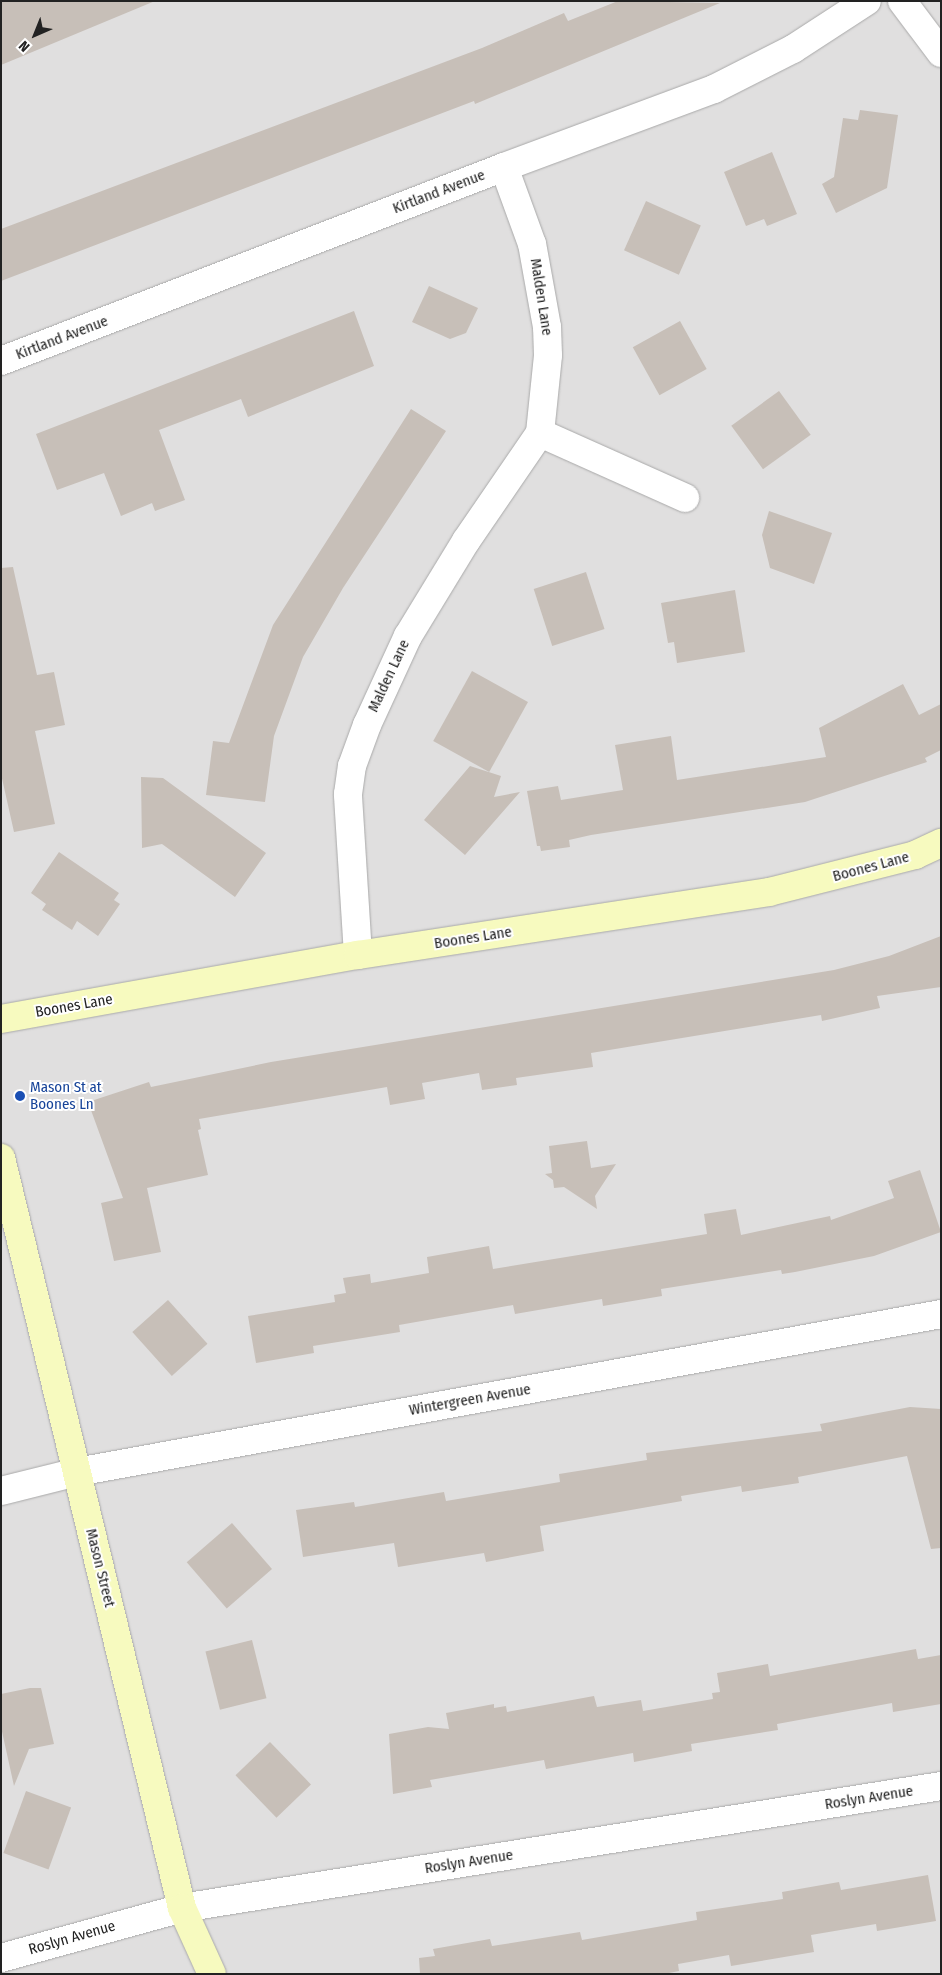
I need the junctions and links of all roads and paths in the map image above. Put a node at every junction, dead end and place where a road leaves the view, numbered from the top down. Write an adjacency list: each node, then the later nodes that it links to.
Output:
1 (867, 1): 4 (street, Kirtland Avenue)
2 (902, 1): 3 (street)
3 (941, 53)
4 (504, 167): 5 (street, Kirtland Avenue); 6 (street, Malden Lane)
5 (1, 361)
6 (540, 433): 7 (street); 9 (street, Malden Lane)
7 (685, 498)
8 (941, 843): 9 (street, Boones Lane)
9 (358, 955): 10 (street, Boones Lane)
10 (1, 1019)
11 (1, 1158): 13 (street, Mason Street)
12 (941, 1314): 13 (street, Wintergreen Avenue)
13 (77, 1472): 14 (street, Wintergreen Avenue); 16 (street, Mason Street)
14 (1, 1491)
15 (941, 1786): 16 (street, Roslyn Avenue)
16 (182, 1908): 17 (street, Roslyn Avenue); 18 (street, Mason Street)
17 (1, 1958)
18 (212, 1974)

